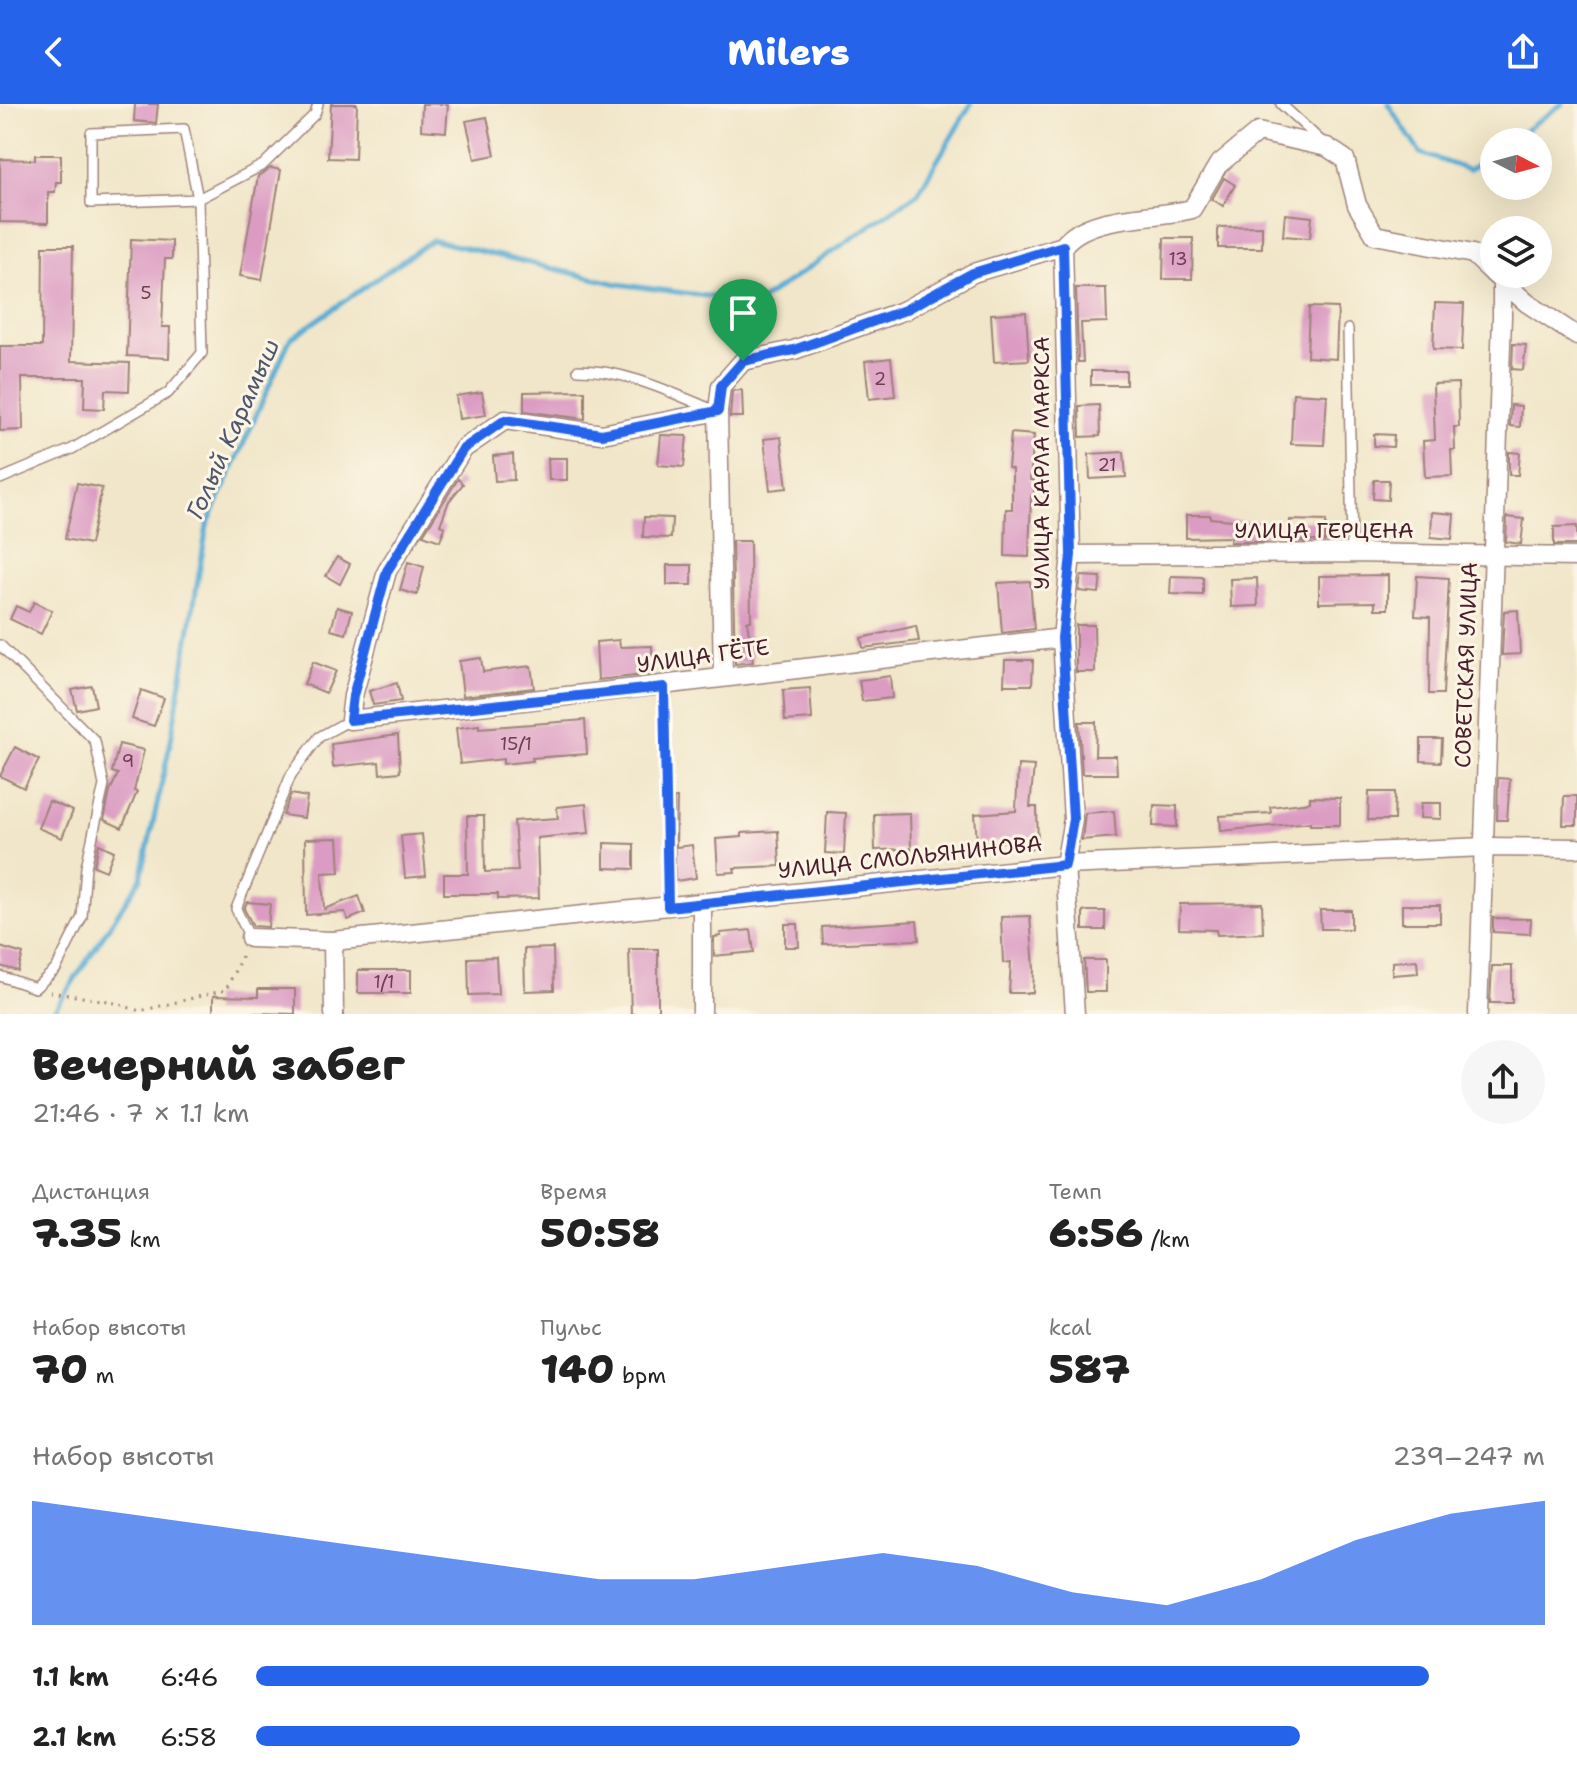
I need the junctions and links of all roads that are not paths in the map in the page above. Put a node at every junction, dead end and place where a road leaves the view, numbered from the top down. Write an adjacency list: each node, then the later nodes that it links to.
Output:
1 (318, 104): 4 (lane)
2 (1281, 104): 3 (lane)
3 (1327, 147): 5 (street); 6 (street)
4 (198, 199): 4 (lane); 13 (lane)
5 (1063, 246): 12 (street); 16 (street, УЛИЦА КАРЛА МАРКСА)
6 (1480, 260)
7 (1498, 288): 15 (street, СОВЕТСКАЯ УЛИЦА)
8 (1510, 288): 10 (street)
9 (1348, 329): 14 (lane)
10 (1577, 336)
11 (578, 370): 12 (lane)
12 (718, 411): 20 (street); 22 (street)
13 (0, 479)
14 (1352, 553): 15 (street, УЛИЦА ГЕРЦЕНА); 16 (street, УЛИЦА ГЕРЦЕНА)
15 (1494, 554): 17 (street, УЛИЦА ГЕРЦЕНА); 23 (street, СОВЕТСКАЯ УЛИЦА)
16 (1071, 555): 18 (street, УЛИЦА КАРЛА МАРКСА)
17 (1577, 557)
18 (1062, 638): 20 (street, УЛИЦА ГЁТЕ); 25 (street, УЛИЦА КАРЛА МАРКСА)
19 (0, 645): 30 (lane)
20 (723, 677): 21 (street, УЛИЦА ГЁТЕ)
21 (664, 687): 22 (street, УЛИЦА ГЁТЕ); 27 (lane)
22 (350, 720): 28 (lane)
23 (1485, 847): 24 (street, УЛИЦА СМОЛЬЯНИНОВА); 25 (street, УЛИЦА СМОЛЬЯНИНОВА); 34 (street, СОВЕТСКАЯ УЛИЦА)
24 (1577, 848)
25 (1065, 865): 26 (street, УЛИЦА СМОЛЬЯНИНОВА); 33 (street, УЛИЦА КАРЛА МАРКСА)
26 (702, 904): 27 (street, УЛИЦА СМОЛЬЯНИНОВА); 32 (street)
27 (668, 907): 29 (street, УЛИЦА СМОЛЬЯНИНОВА)
28 (250, 938): 29 (street, УЛИЦА СМОЛЬЯНИНОВА)
29 (333, 941): 31 (street)
30 (0, 976)
31 (334, 1014)
32 (702, 1014)
33 (1075, 1014)
34 (1478, 1014)

